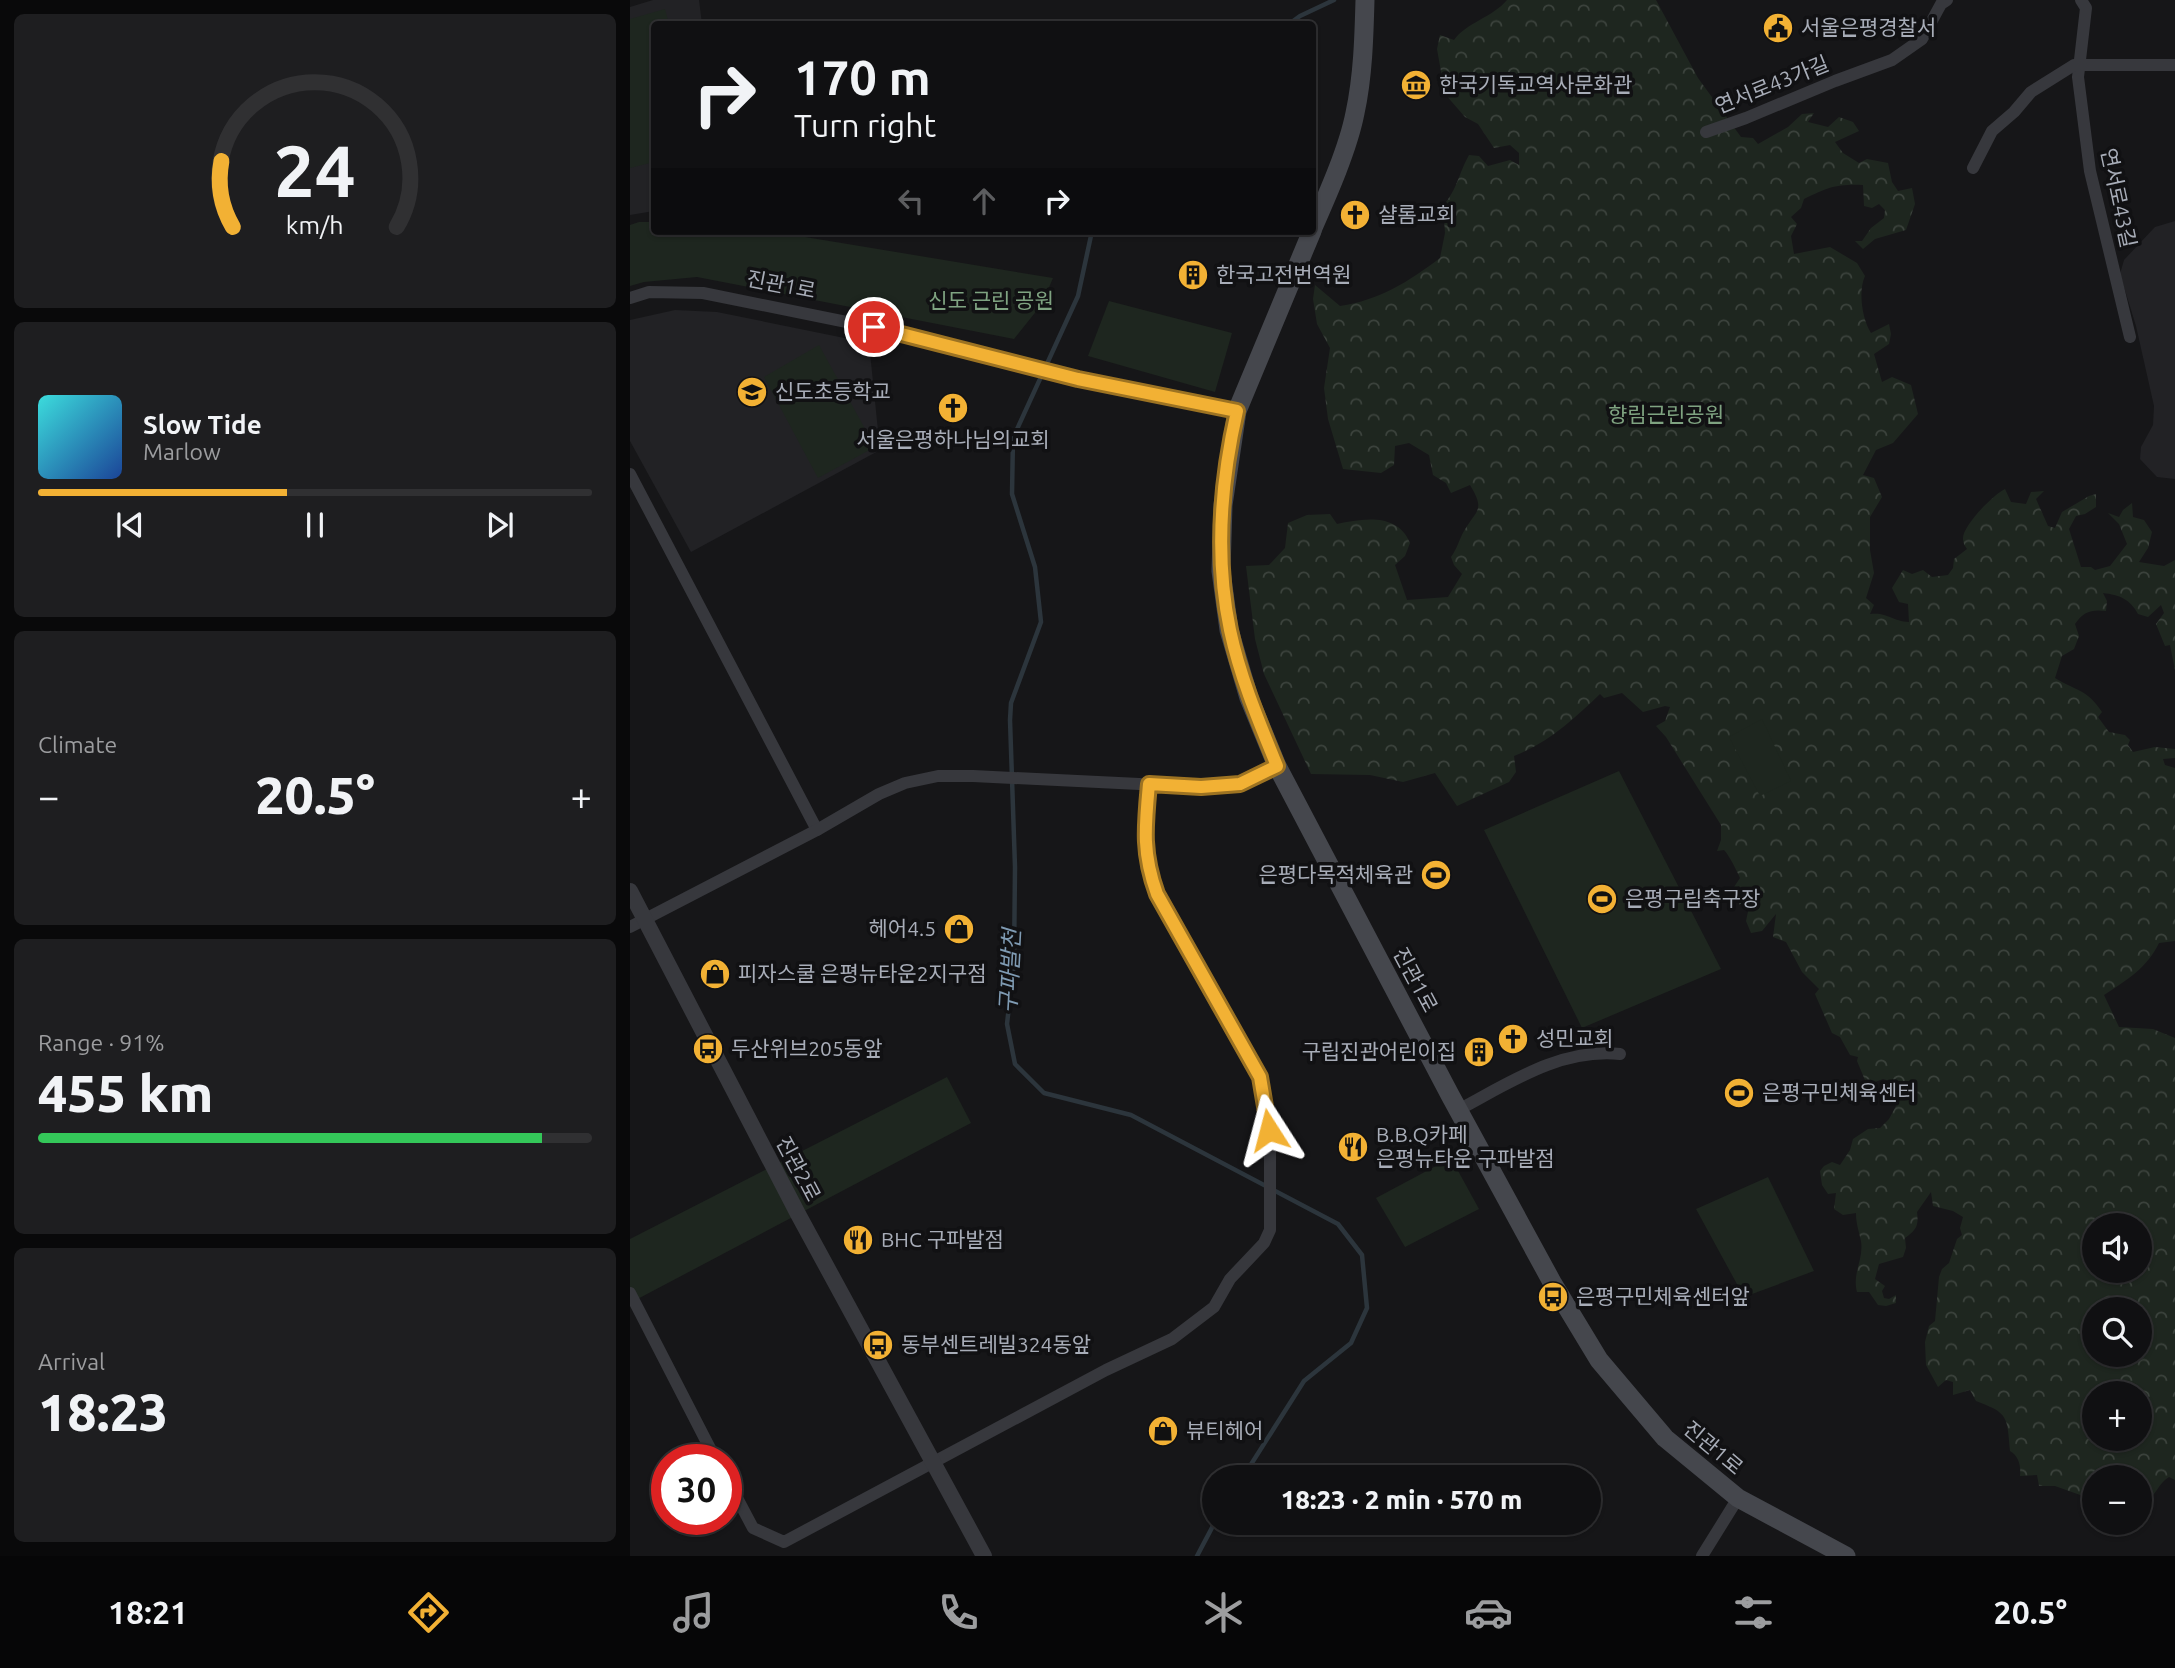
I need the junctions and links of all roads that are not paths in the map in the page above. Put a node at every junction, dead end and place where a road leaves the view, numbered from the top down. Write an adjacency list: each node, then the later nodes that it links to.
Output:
1 (1365, 0): 8 (main road, 진관1로)
2 (1947, 0): 6 (street, 연서로43가길)
3 (2081, 0): 4 (street, 연서로43길)
4 (2080, 65): 5 (street); 7 (street); 11 (street, 연서로43길)
5 (2175, 65)
6 (1706, 132)
7 (1973, 168)
8 (1316, 220)
9 (1310, 235): 12 (main road, 진관1로)
10 (630, 298): 12 (street, 진관1로)
11 (2130, 337)
12 (1237, 411): 14 (main road, 진관1로)
13 (630, 474): 16 (street)
14 (1277, 766): 15 (street); 20 (main road, 진관1로)
15 (1149, 784): 16 (street); 23 (street)
16 (817, 830): 18 (street)
17 (630, 891): 18 (street, 진관2로)
18 (637, 923): 23 (street, 진관2로)
19 (1620, 1054): 20 (street)
20 (1458, 1110): 24 (main road, 진관1로)
21 (630, 1293): 22 (street)
22 (708, 1444)
23 (934, 1463): 25 (street); 26 (street, 진관2로)
24 (1738, 1498): 27 (street, 진관1로); 28 (main road, 진관1로)
25 (742, 1507)
26 (984, 1556)
27 (1702, 1556)
28 (1846, 1556)

